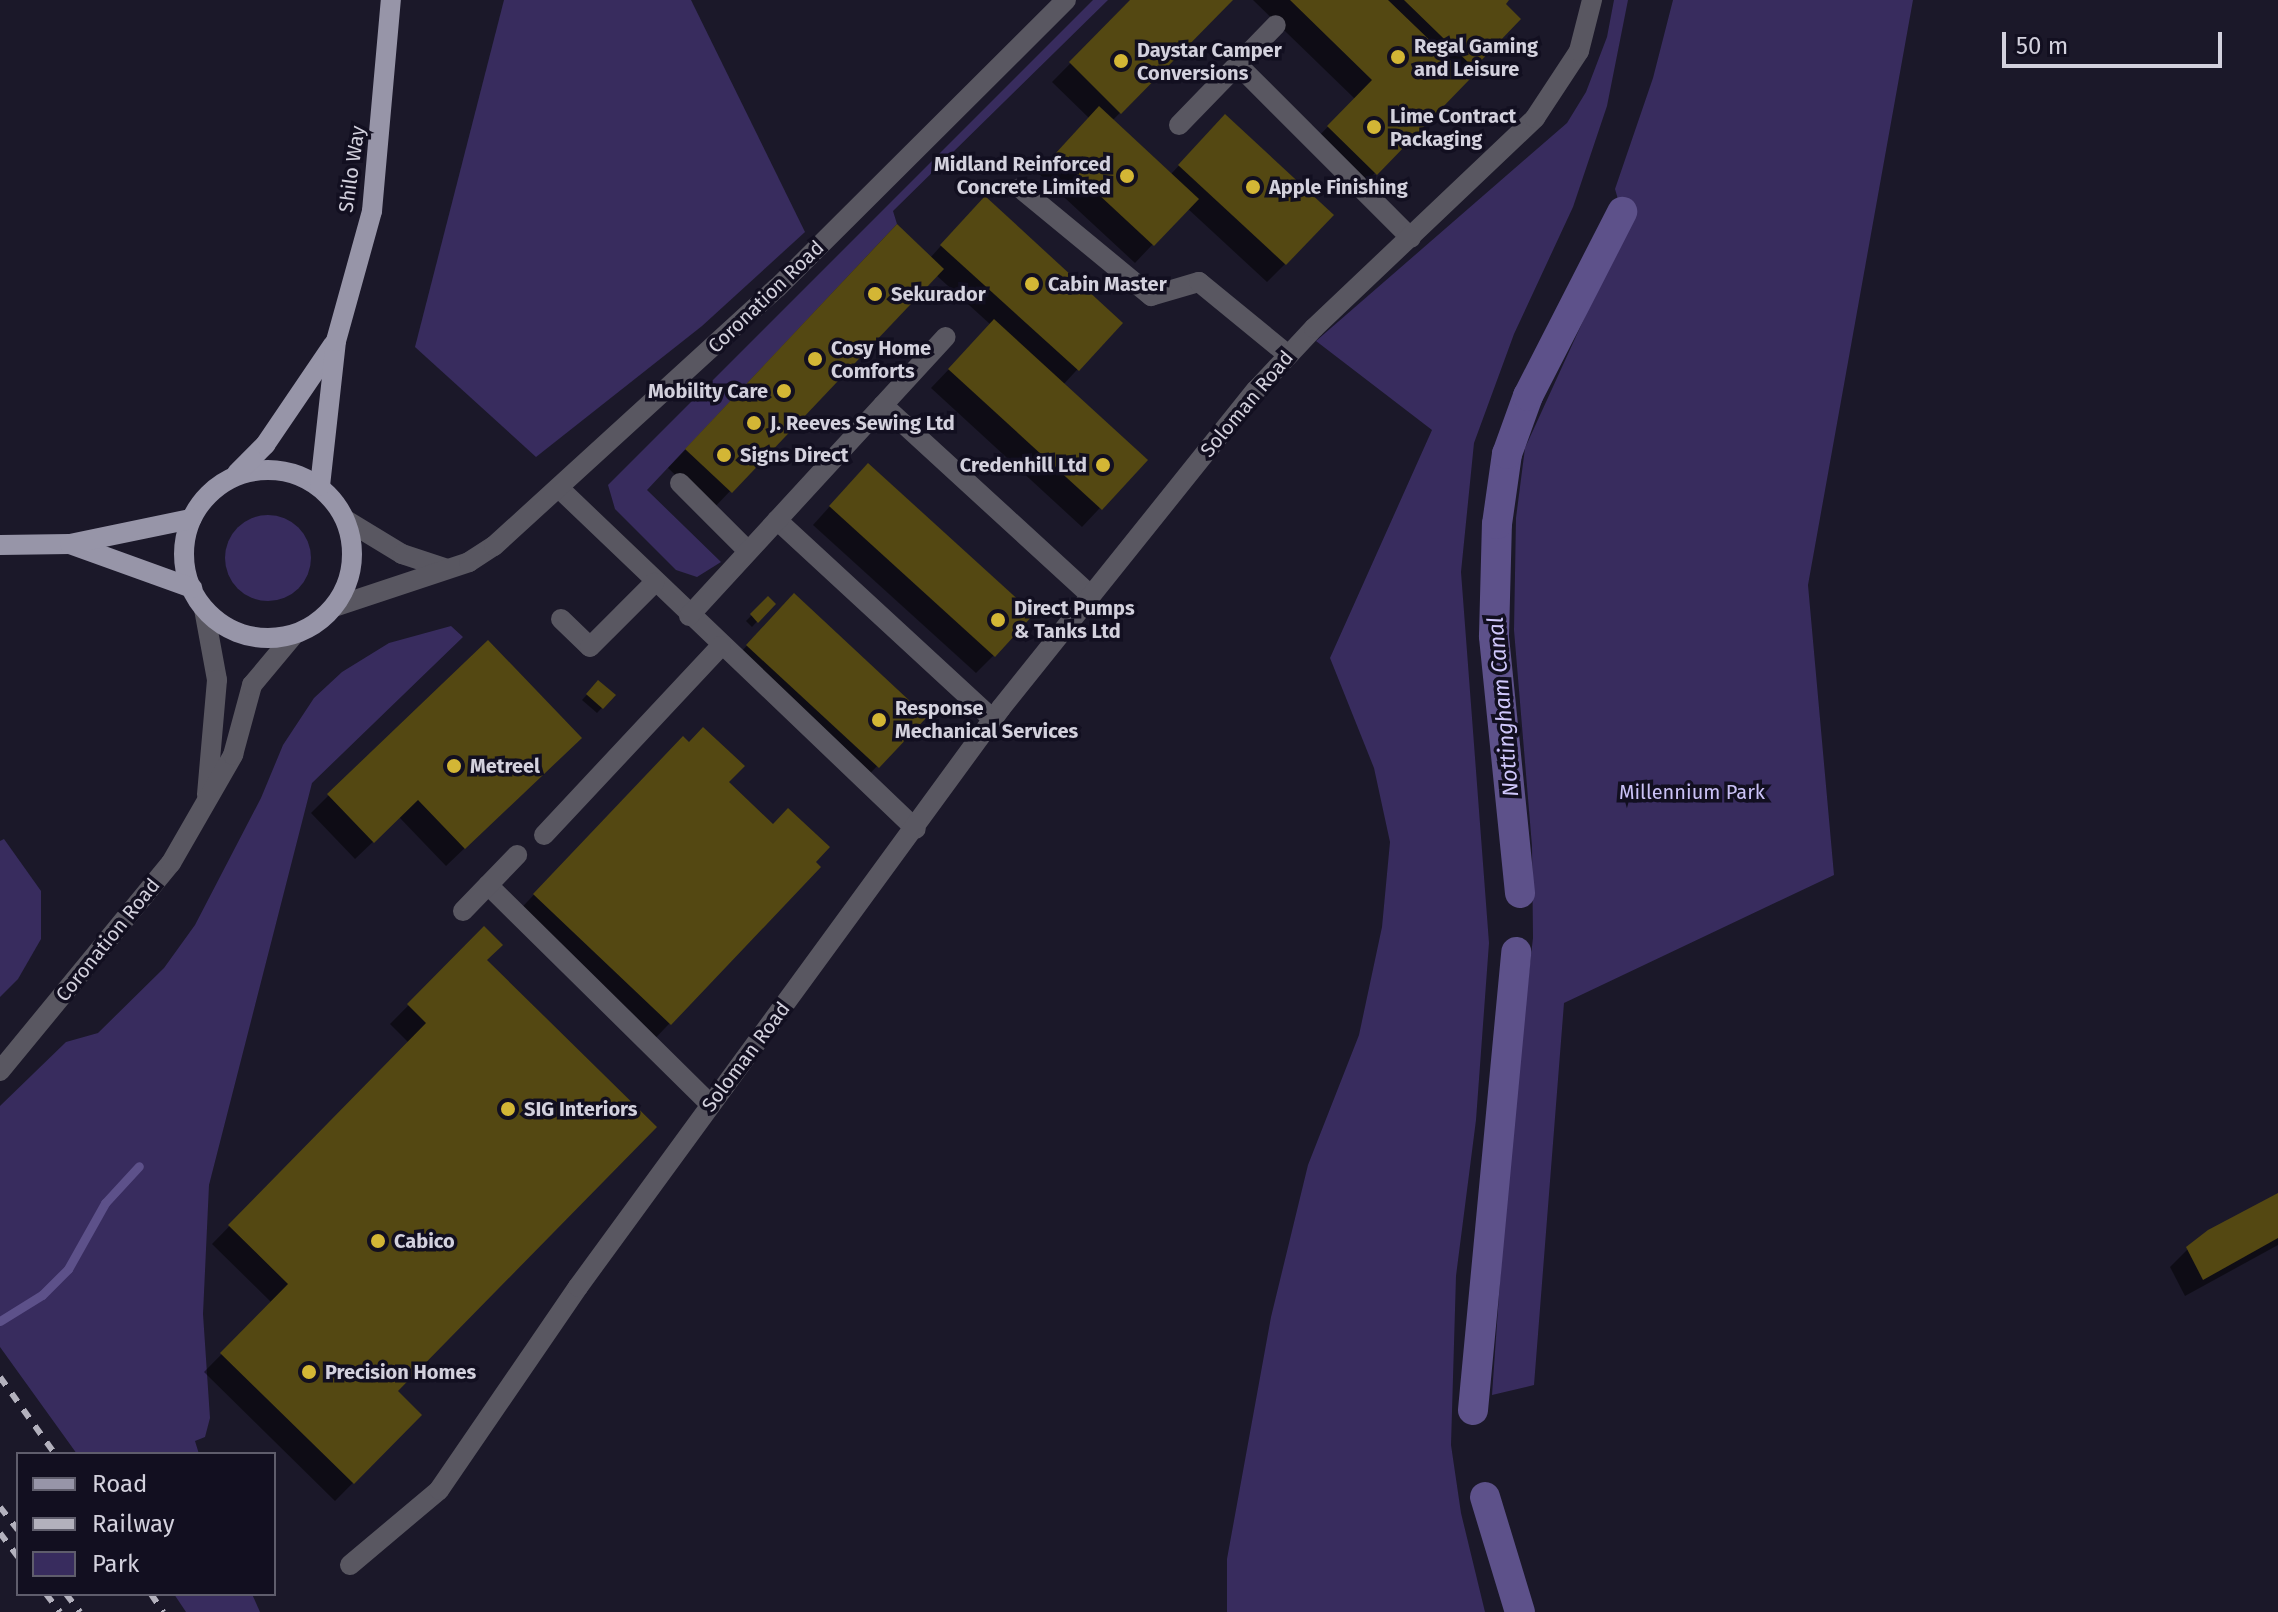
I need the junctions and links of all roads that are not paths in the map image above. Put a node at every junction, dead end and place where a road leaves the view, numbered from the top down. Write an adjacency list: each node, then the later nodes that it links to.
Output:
1 (391, 0): 10 (main road, Shilo Way)
2 (1066, 0): 16 (street, Coronation Road)
3 (1592, 0): 8 (street, Soloman Road)
4 (1276, 25): 5 (street)
5 (1239, 66): 6 (street); 8 (street)
6 (1179, 125)
7 (1020, 188): 11 (street)
8 (1411, 238): 11 (street, Soloman Road)
9 (946, 337): 12 (street)
10 (336, 341): 13 (main road, Shilo Way); 15 (main road, Shilo Way)
11 (1287, 354): 26 (street, Soloman Road)
12 (883, 405): 19 (street); 26 (street)
13 (237, 473): 15 (main road); 17 (main road)
14 (680, 483): 22 (street)
15 (320, 486): 18 (main road)
16 (560, 489): 23 (street, Coronation Road); 24 (street)
17 (191, 519): 20 (main road); 25 (main road)
18 (346, 520): 23 (street); 27 (main road)
19 (777, 520): 22 (street); 33 (street)
20 (70, 544): 21 (main road); 25 (main road)
21 (0, 545)
22 (748, 551): 29 (street)
23 (447, 569): 27 (street, Coronation Road)
24 (654, 583): 29 (street); 30 (street)
25 (192, 588): 28 (main road)
26 (1090, 595): 33 (street, Soloman Road)
27 (334, 607): 31 (main road)
28 (204, 609): 31 (main road); 34 (street, Coronation Road)
29 (689, 616): 32 (street)
30 (561, 619)
31 (293, 636): 34 (street, Coronation Road)
32 (721, 646): 35 (street); 36 (street)
33 (993, 719): 35 (street, Soloman Road)
34 (206, 803): 40 (street, Coronation Road)
35 (916, 829): 41 (street, Soloman Road)
36 (544, 835)
37 (517, 855): 38 (street)
38 (488, 885): 39 (street); 41 (street)
39 (463, 911)
40 (0, 1071)
41 (711, 1105): 42 (street, Soloman Road)
42 (350, 1565)

